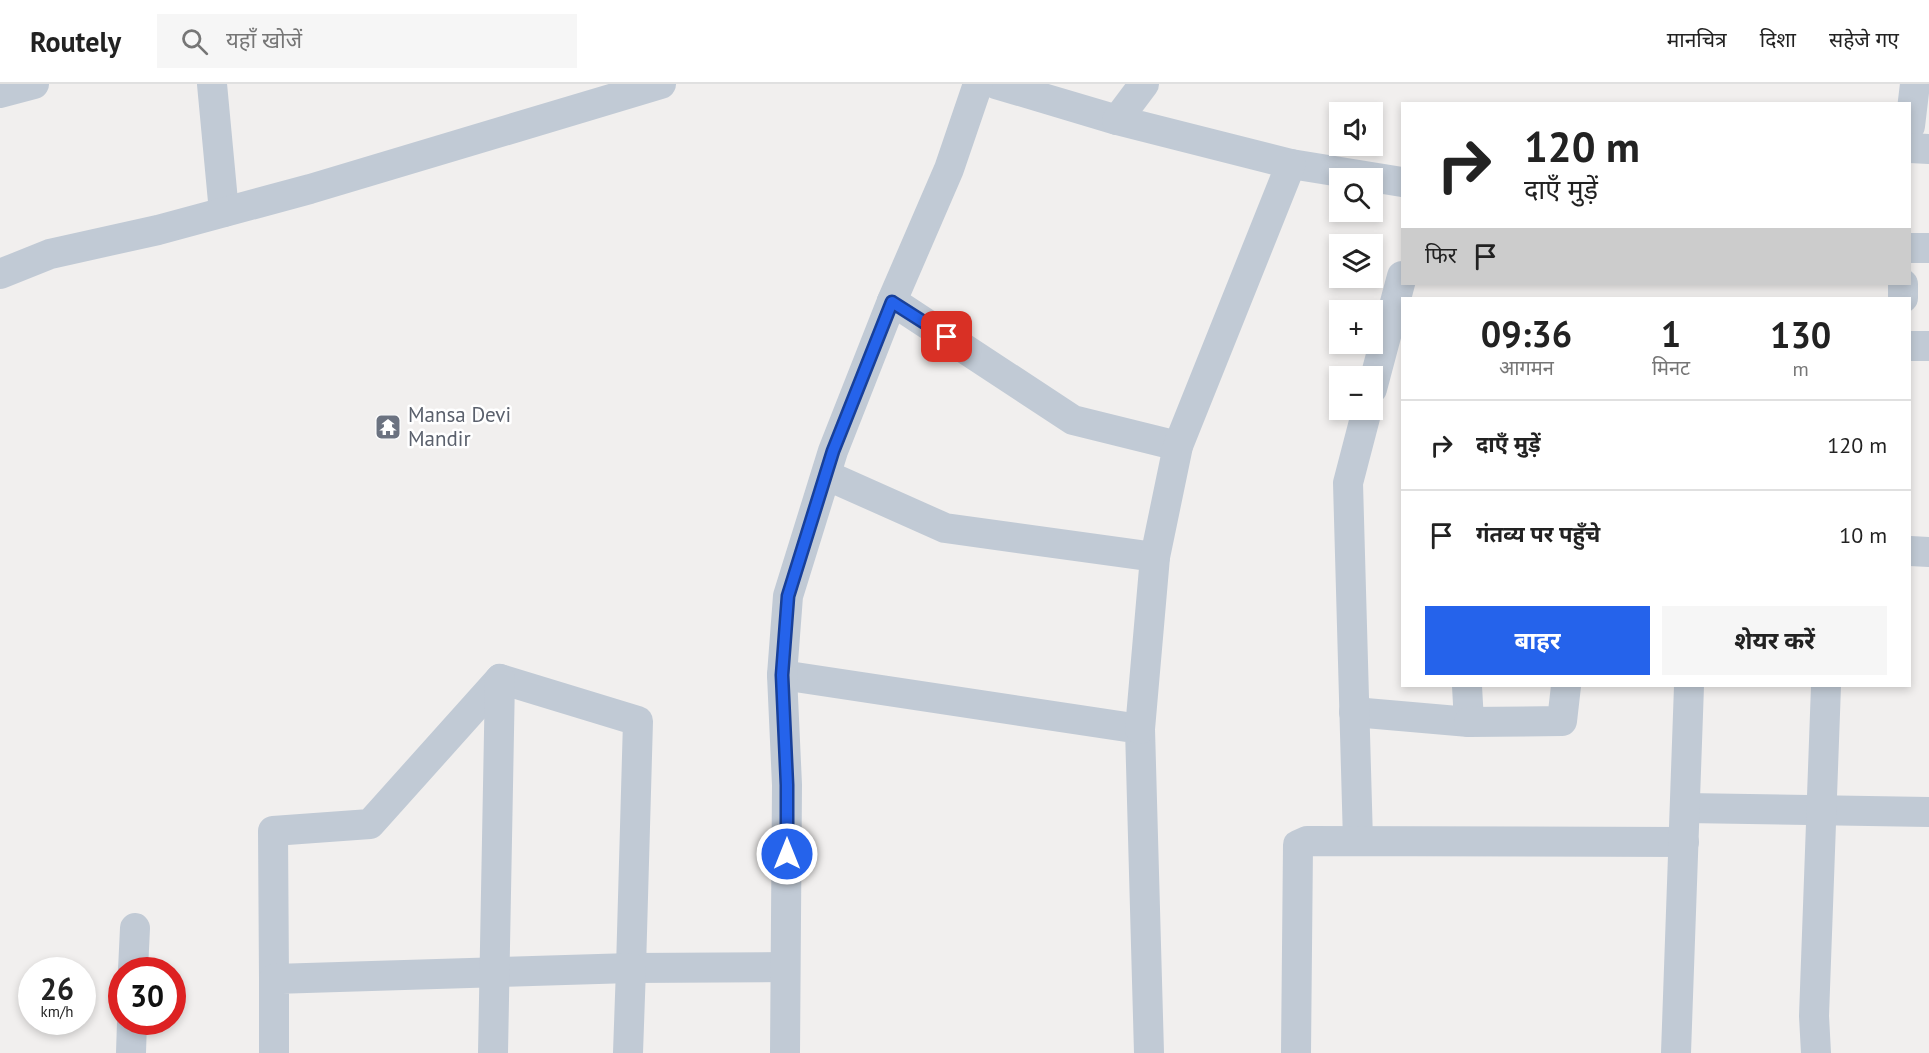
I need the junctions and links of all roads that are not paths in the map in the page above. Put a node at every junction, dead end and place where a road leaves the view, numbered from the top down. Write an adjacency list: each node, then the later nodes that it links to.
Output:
1 (34, 84): 8 (street)
2 (212, 84): 15 (street)
3 (661, 84): 15 (street)
4 (978, 84): 20 (street)
5 (996, 84): 10 (street)
6 (1144, 84): 10 (street)
7 (1915, 84): 9 (street)
8 (0, 93)
9 (1911, 118)
10 (1118, 120): 13 (street)
11 (1911, 148): 12 (street)
12 (1929, 149)
13 (1291, 164): 14 (street); 25 (street)
14 (1401, 182)
15 (224, 212): 18 (street)
16 (1911, 248): 17 (street)
17 (1929, 248)
18 (0, 274)
19 (1401, 280): 23 (street)
20 (892, 302): 25 (street); 26 (street)
21 (1911, 346): 22 (street)
22 (1929, 346)
23 (1378, 366)
24 (1364, 420): 36 (street)
25 (1178, 446): 29 (street)
26 (826, 475): 29 (street); 30 (street)
27 (1911, 550): 28 (street)
28 (1929, 552)
29 (1155, 557): 38 (street)
30 (782, 675): 38 (street); 46 (street)
31 (500, 679): 47 (street); 48 (street); 49 (street)
32 (1467, 687): 37 (street)
33 (1566, 687): 37 (street)
34 (1689, 687): 39 (street)
35 (1826, 687): 40 (street)
36 (1354, 712): 37 (street); 42 (street)
37 (1469, 722)
38 (1140, 729): 56 (street)
39 (1686, 808): 40 (street); 43 (street)
40 (1822, 810): 41 (street); 59 (street)
41 (1929, 812)
42 (1358, 841): 43 (street); 57 (street)
43 (1684, 842): 58 (street)
44 (135, 928): 45 (street)
45 (134, 957)
46 (785, 967): 47 (street); 55 (street)
47 (631, 968): 48 (street); 54 (street)
48 (495, 972): 49 (street); 53 (street)
49 (274, 979): 52 (street)
50 (132, 1035): 51 (street)
51 (131, 1053)
52 (274, 1053)
53 (493, 1053)
54 (628, 1053)
55 (785, 1053)
56 (1149, 1053)
57 (1296, 1053)
58 (1676, 1053)
59 (1816, 1053)

